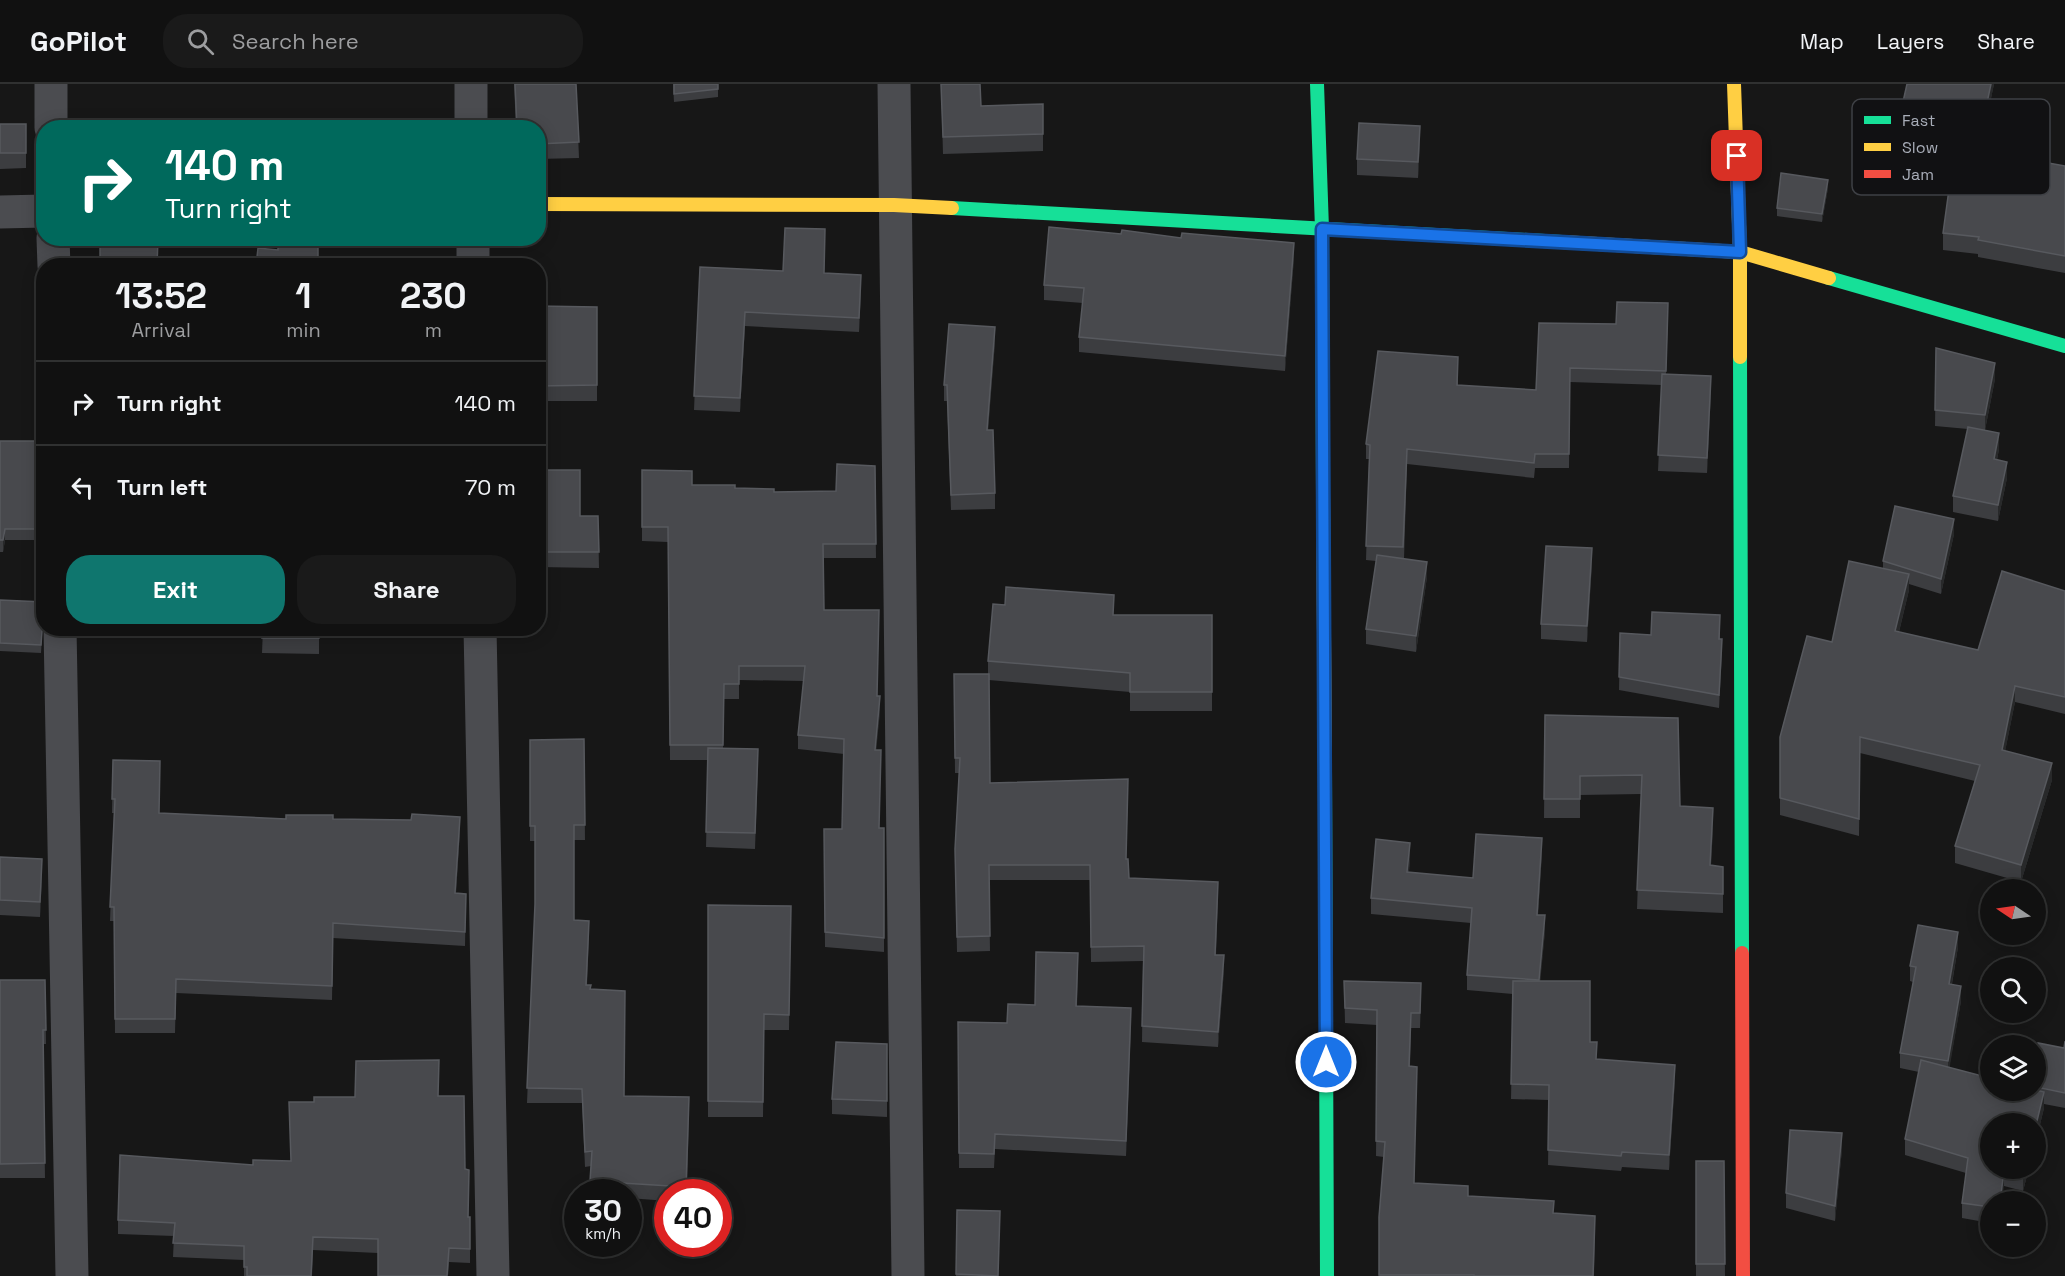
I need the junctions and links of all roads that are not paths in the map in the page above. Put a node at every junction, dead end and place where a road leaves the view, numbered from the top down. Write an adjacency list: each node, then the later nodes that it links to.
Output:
1 (51, 84): 6 (street)
2 (471, 84): 7 (street)
3 (894, 84): 9 (street)
4 (1317, 84): 12 (street)
5 (1734, 84): 13 (street)
6 (51, 120)
7 (471, 120)
8 (546, 204): 9 (street)
9 (894, 205): 12 (street); 19 (street)
10 (36, 211): 11 (street)
11 (0, 212)
12 (1322, 229): 13 (street); 20 (street)
13 (1740, 252): 14 (street); 21 (street)
14 (2065, 346)
15 (60, 636): 17 (street)
16 (480, 636): 18 (street)
17 (72, 1276)
18 (493, 1276)
19 (908, 1276)
20 (1327, 1276)
21 (1743, 1276)

